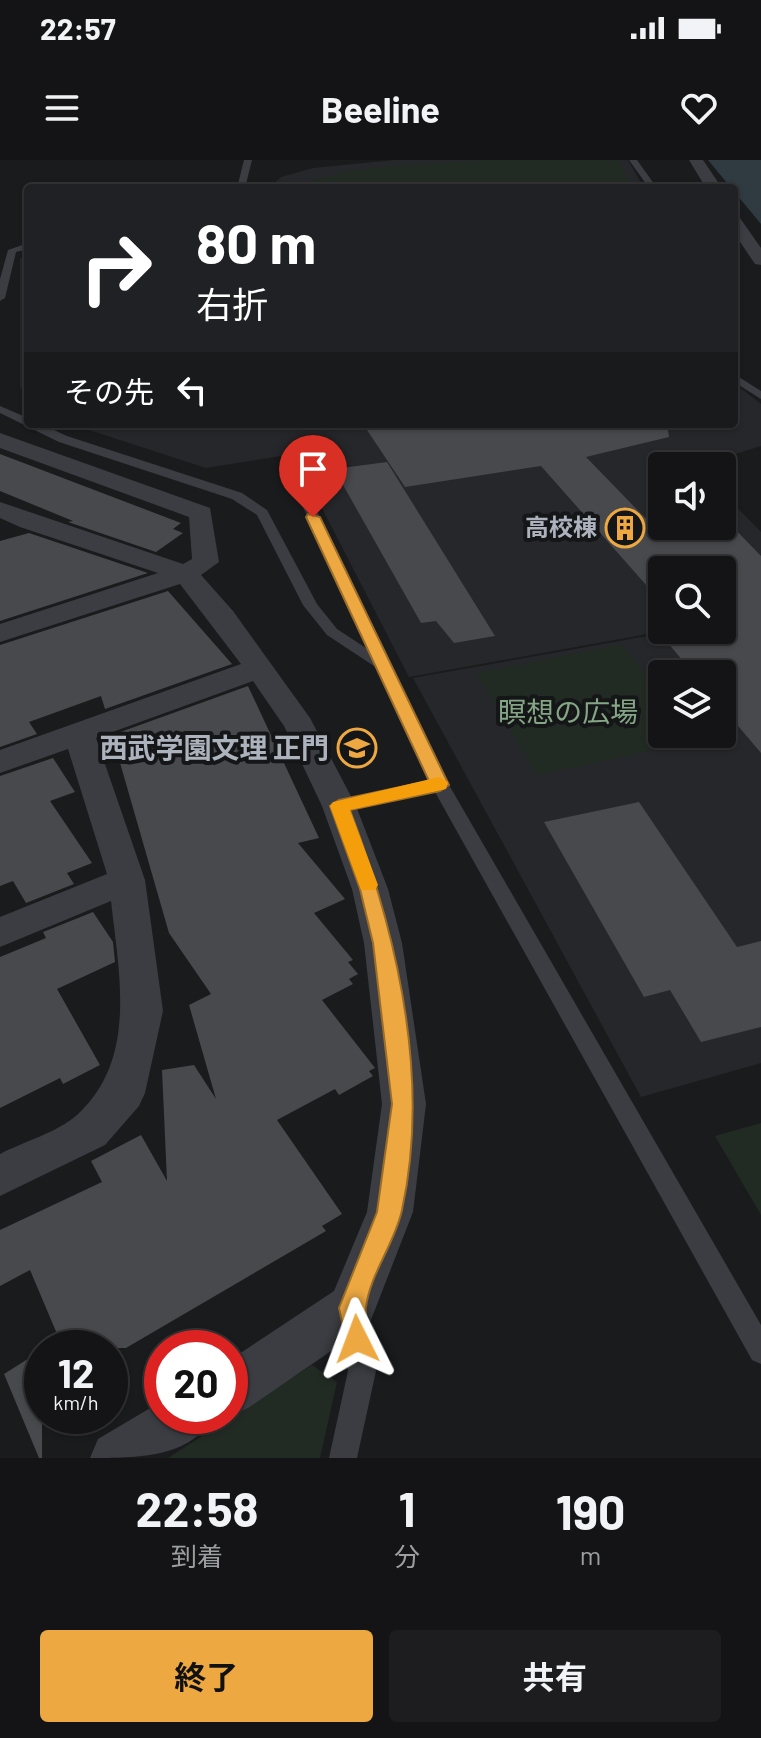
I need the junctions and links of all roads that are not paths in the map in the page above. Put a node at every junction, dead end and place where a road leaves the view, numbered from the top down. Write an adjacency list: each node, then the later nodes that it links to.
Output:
1 (248, 160): 4 (lane)
2 (633, 160): 5 (lane)
3 (696, 160): 6 (street)
4 (242, 184)
5 (650, 184)
6 (711, 184)
7 (738, 227): 9 (street)
8 (24, 247): 10 (lane)
9 (761, 260)
10 (0, 298)
11 (738, 380): 12 (lane)
12 (761, 396)
13 (0, 409): 14 (lane)
14 (24, 421)
15 (40, 428): 24 (lane)
16 (0, 440): 21 (street)
17 (289, 464): 24 (lane)
18 (0, 509): 19 (street)
19 (29, 522): 20 (street); 21 (street)
20 (0, 530)
21 (185, 573): 22 (street); 23 (street)
22 (0, 633)
23 (259, 668): 25 (street); 28 (street)
24 (410, 726): 27 (lane)
25 (79, 734): 26 (street); 29 (street)
26 (0, 762)
27 (440, 785): 28 (lane); 33 (lane)
28 (339, 806): 32 (street)
29 (127, 880): 30 (street); 31 (street)
30 (0, 933)
31 (0, 1176)
32 (352, 1308): 34 (street); 37 (lane)
33 (761, 1351)
34 (248, 1378)
35 (157, 1434): 36 (street)
36 (117, 1458)
37 (343, 1458)

